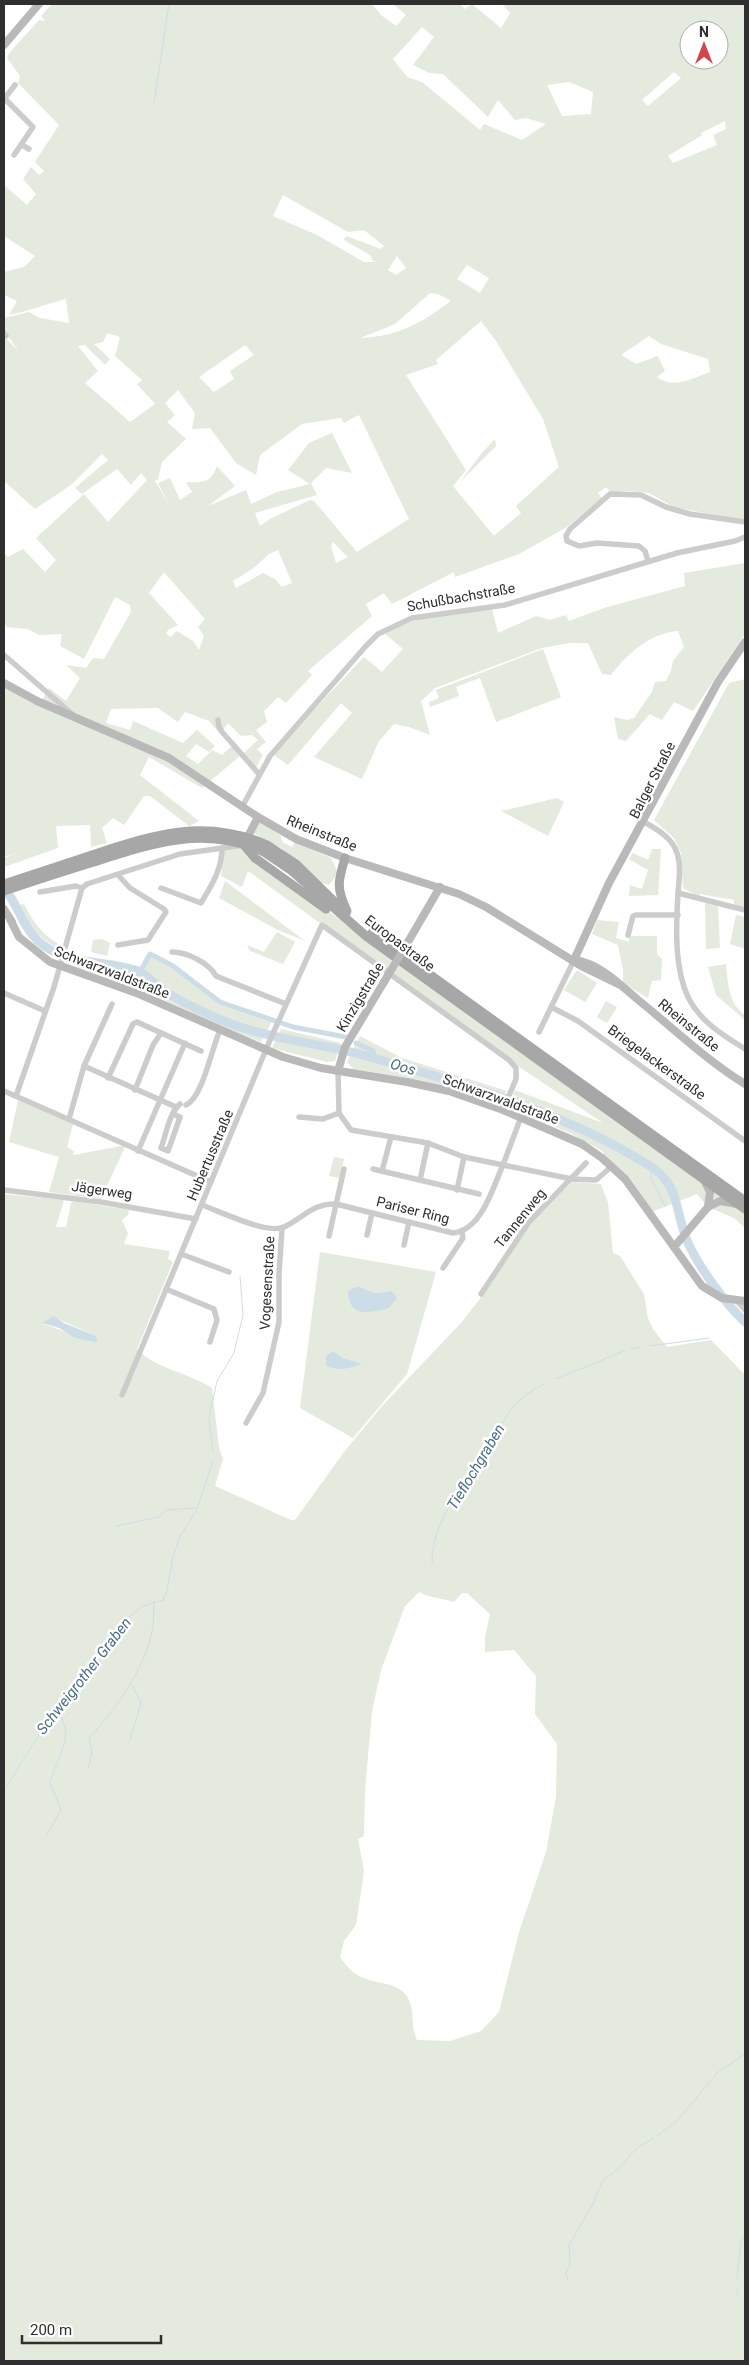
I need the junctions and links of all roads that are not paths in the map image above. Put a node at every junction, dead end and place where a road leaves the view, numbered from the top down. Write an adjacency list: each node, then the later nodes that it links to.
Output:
1 (39, 4): 2 (street)
2 (4, 45)
3 (15, 85): 4 (street)
4 (4, 99): 5 (street)
5 (22, 145): 6 (street); 7 (street)
6 (29, 149)
7 (14, 155)
8 (745, 522): 10 (street)
9 (745, 537): 10 (street, Schußbachstraße)
10 (650, 561): 18 (street, Schußbachstraße)
11 (745, 642): 21 (street, Balger Straße)
12 (4, 655): 14 (street, Rheinstraße)
13 (4, 683): 15 (street)
14 (45, 693): 15 (street); 16 (street, Rheinstraße)
15 (41, 702): 16 (street)
16 (76, 717): 19 (street, Rheinstraße)
17 (218, 720): 18 (street)
18 (259, 774): 19 (street, Schußbachstraße)
19 (242, 807): 20 (street, Rheinstraße)
20 (258, 817): 22 (street); 25 (street, Rheinstraße)
21 (644, 822): 35 (street); 44 (street, Balger Straße)
22 (244, 845): 23 (street); 41 (main road)
23 (222, 848): 26 (street); 32 (street)
24 (265, 848): 28 (main road, Europastraße); 29 (main road, Europastraße, bridge); 33 (main road, Europastraße, bridge); 41 (main road, Europastraße)
25 (345, 858): 27 (main road); 30 (street, Rheinstraße)
26 (118, 875): 31 (street); 42 (street)
27 (338, 880): 28 (main road); 39 (main road)
28 (316, 883): 39 (main road, Europastraße)
29 (4, 884)
30 (440, 886): 44 (street, Rheinstraße); 59 (street, Kinzigstraße, bridge)
31 (82, 888): 34 (street); 45 (street)
32 (161, 888)
33 (4, 891)
34 (40, 892)
35 (678, 893): 37 (street); 38 (street)
36 (4, 909): 45 (street, Schwarzwaldstraße)
37 (745, 910)
38 (678, 915): 40 (street); 55 (street)
39 (350, 916): 93 (main road, Europastraße)
40 (628, 935)
41 (366, 936): 84 (main road, Europastraße)
42 (118, 945)
43 (172, 952): 48 (street)
44 (574, 960): 49 (street); 61 (street, Rheinstraße)
45 (61, 963): 50 (street); 51 (street, Schwarzwaldstraße)
46 (4, 993): 50 (street)
47 (112, 1004): 58 (street)
48 (286, 1004): 56 (street, Hubertusstraße); 66 (street, Hubertusstraße)
49 (551, 1007): 52 (street); 74 (street, Briegelackerstraße)
50 (45, 1011): 64 (street)
51 (220, 1030): 56 (street, Schwarzwaldstraße); 67 (street)
52 (539, 1032)
53 (161, 1033): 54 (street); 60 (street); 62 (street)
54 (185, 1043): 57 (street); 65 (street)
55 (745, 1049)
56 (267, 1050): 59 (street, Schwarzwaldstraße); 87 (street, Hubertusstraße)
57 (201, 1051)
58 (84, 1066): 60 (street); 72 (street)
59 (338, 1071): 66 (street, Schwarzwaldstraße); 68 (street)
60 (108, 1078): 62 (street)
61 (745, 1084)
62 (135, 1090): 65 (street)
63 (4, 1091): 64 (street)
64 (16, 1096): 72 (street)
65 (161, 1101): 67 (street); 76 (street)
66 (506, 1103): 71 (street, Schwarzwaldstraße)
67 (181, 1105): 69 (street)
68 (339, 1113): 70 (street); 73 (street)
69 (173, 1114): 69 (street)
70 (299, 1117)
71 (521, 1117): 79 (street, Pariser Ring); 80 (street, Schwarzwaldstraße)
72 (69, 1119): 76 (street)
73 (391, 1137): 75 (street); 83 (street)
74 (745, 1141)
75 (428, 1143): 77 (street); 85 (street)
76 (138, 1151): 87 (street)
77 (464, 1157): 79 (street); 89 (street)
78 (586, 1163): 86 (street, Tannenweg)
79 (503, 1165): 86 (street); 99 (street, Pariser Ring)
80 (612, 1166): 86 (street); 103 (street, Schwarzwaldstraße)
81 (344, 1169): 91 (street)
82 (373, 1169): 83 (street)
83 (382, 1171): 85 (street)
84 (703, 1179): 93 (main road, Europastraße); 94 (street)
85 (420, 1180): 89 (street)
86 (572, 1180): 108 (street, Tannenweg)
87 (212, 1182): 92 (street, Hubertusstraße)
88 (4, 1190): 96 (street, Jägerweg)
89 (458, 1190): 90 (street)
90 (479, 1194)
91 (336, 1204): 95 (street, Pariser Ring); 98 (street, Pariser Ring); 101 (street)
92 (202, 1205): 96 (street, Hubertusstraße); 98 (street)
93 (743, 1205): 94 (street)
94 (708, 1207): 103 (street)
95 (372, 1213): 97 (street, Pariser Ring); 100 (street)
96 (196, 1219): 104 (street, Hubertusstraße)
97 (409, 1222): 99 (street, Pariser Ring); 102 (street)
98 (282, 1228): 113 (street, Vogesenstraße)
99 (462, 1232): 105 (street)
100 (367, 1235)
101 (329, 1236)
102 (404, 1245)
103 (674, 1247): 109 (street, Schwarzwaldstraße)
104 (181, 1254): 106 (street); 107 (street, Hubertusstraße)
105 (443, 1268)
106 (229, 1272)
107 (166, 1289): 111 (street); 112 (street, Hubertusstraße)
108 (481, 1294)
109 (738, 1301): 110 (street, Schwarzwaldstraße)
110 (745, 1310)
111 (210, 1342)
112 (122, 1395)
113 (246, 1423)

